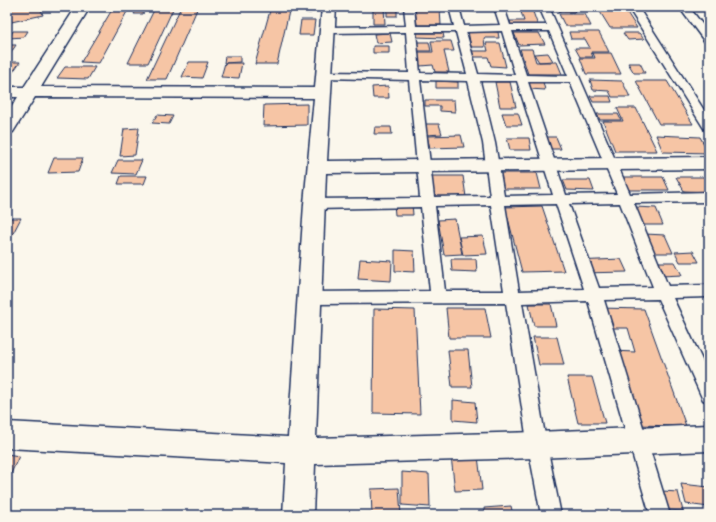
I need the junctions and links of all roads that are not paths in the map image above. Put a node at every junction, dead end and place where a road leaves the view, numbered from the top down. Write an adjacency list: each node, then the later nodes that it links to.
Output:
1 (83, 7): 21 (street)
2 (329, 7): 13 (street)
3 (409, 7): 11 (lane)
4 (454, 7): 12 (lane)
5 (499, 7): 9 (lane)
6 (544, 7): 10 (lane)
7 (633, 7): 22 (lane)
8 (684, 7): 14 (lane)
9 (507, 28): 10 (lane); 12 (lane); 17 (lane)
10 (554, 28): 18 (lane)
11 (410, 29): 12 (lane); 13 (lane); 15 (lane)
12 (460, 29): 16 (lane)
13 (328, 30): 19 (street)
14 (709, 40)
15 (415, 76): 16 (lane); 19 (lane); 28 (lane)
16 (472, 76): 17 (lane); 26 (lane)
17 (522, 78): 18 (lane); 27 (lane)
18 (574, 79): 25 (lane)
19 (323, 84): 21 (street); 29 (street)
20 (7, 92): 21 (street)
21 (31, 92): 23 (street)
22 (709, 127)
23 (7, 128)
24 (709, 163): 25 (street)
25 (610, 164): 27 (street); 31 (lane)
26 (494, 165): 27 (street); 28 (street); 33 (lane)
27 (549, 165): 32 (lane)
28 (423, 166): 29 (street); 34 (lane)
29 (317, 167): 35 (street)
30 (709, 197): 31 (lane)
31 (625, 198): 32 (lane); 37 (lane)
32 (562, 200): 33 (lane); 38 (lane)
33 (497, 202): 34 (lane); 40 (lane)
34 (427, 203): 35 (lane); 39 (lane)
35 (314, 204): 41 (street)
36 (709, 291): 37 (lane)
37 (662, 293): 38 (lane); 42 (lane)
38 (594, 295): 40 (lane); 45 (lane)
39 (438, 297): 40 (lane); 41 (lane)
40 (513, 297): 46 (lane)
41 (309, 298): 47 (street)
42 (709, 394)
43 (7, 435): 47 (street)
44 (709, 438): 45 (street)
45 (638, 441): 46 (street); 50 (lane)
46 (536, 445): 47 (street); 49 (lane)
47 (302, 451): 48 (street)
48 (298, 515)
49 (551, 515)
50 (660, 515)

